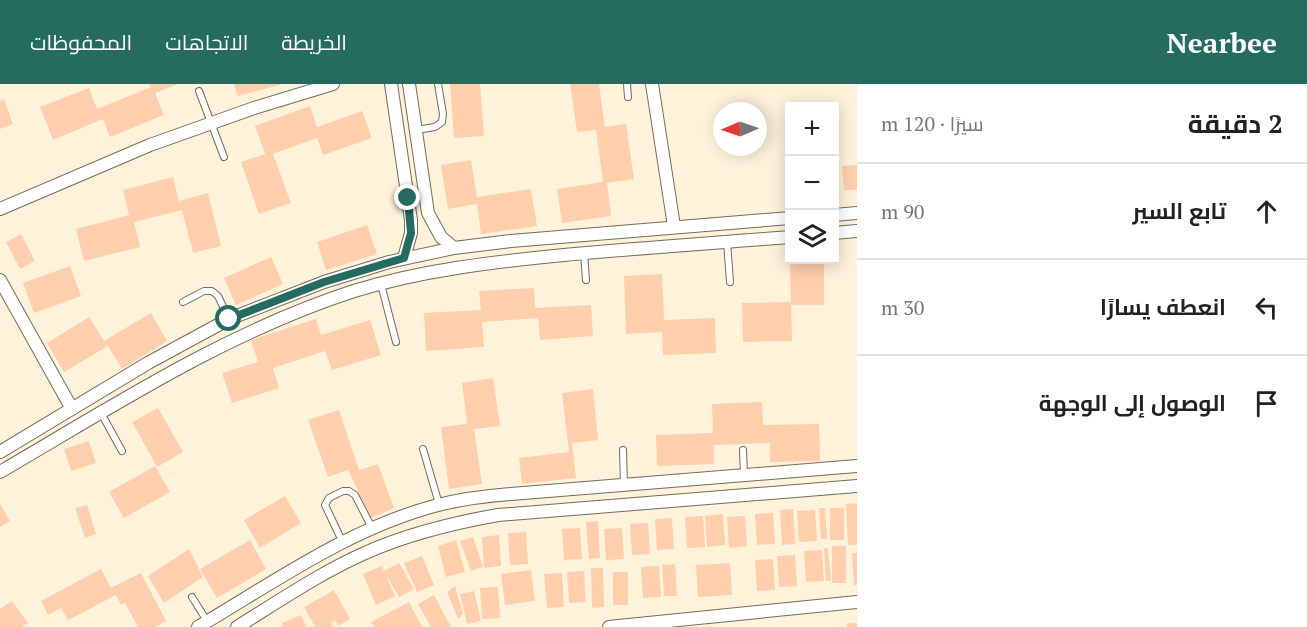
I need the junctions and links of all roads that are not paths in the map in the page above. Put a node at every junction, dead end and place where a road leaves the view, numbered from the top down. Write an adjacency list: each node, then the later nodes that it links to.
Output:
1 (333, 84): 9 (street)
2 (391, 84): 13 (street)
3 (409, 84): 10 (street)
4 (438, 84): 10 (lane)
5 (627, 84): 8 (lane)
6 (652, 84): 18 (street)
7 (199, 92): 9 (lane)
8 (628, 97)
9 (211, 123): 11 (lane); 14 (street)
10 (416, 130): 12 (street)
11 (224, 157)
12 (425, 194): 13 (street); 23 (street)
13 (408, 198): 25 (street)
14 (0, 209)
15 (857, 213): 16 (street)
16 (839, 214)
17 (785, 218): 18 (street)
18 (674, 226): 23 (street)
19 (857, 231): 20 (street)
20 (839, 233)
21 (785, 237): 22 (street)
22 (727, 242): 24 (street); 28 (lane)
23 (454, 248): 25 (street)
24 (584, 254): 27 (lane); 29 (street)
25 (404, 258): 31 (street)
26 (0, 280): 35 (street)
27 (586, 280)
28 (730, 282)
29 (381, 284): 32 (lane); 34 (street)
30 (183, 302): 31 (lane)
31 (229, 319): 33 (street)
32 (396, 342)
33 (107, 388): 34 (street); 35 (street)
34 (117, 403): 36 (street)
35 (72, 409): 41 (street)
36 (101, 413): 40 (lane); 44 (street)
37 (423, 448): 49 (lane)
38 (623, 450): 46 (lane)
39 (743, 450): 45 (lane)
40 (122, 451)
41 (0, 452)
42 (857, 466): 43 (street)
43 (814, 470): 45 (street); 48 (street)
44 (0, 472)
45 (744, 475): 46 (street)
46 (624, 485): 49 (street)
47 (857, 486): 48 (street)
48 (816, 490): 53 (street)
49 (439, 505): 50 (street)
50 (372, 528): 51 (street); 51 (lane)
51 (342, 542): 52 (street)
52 (309, 560): 53 (street); 57 (street)
53 (317, 578): 58 (street)
54 (192, 597): 57 (lane)
55 (857, 602): 56 (street)
56 (724, 621): 59 (street)
57 (203, 624)
58 (237, 627)
59 (609, 627)

